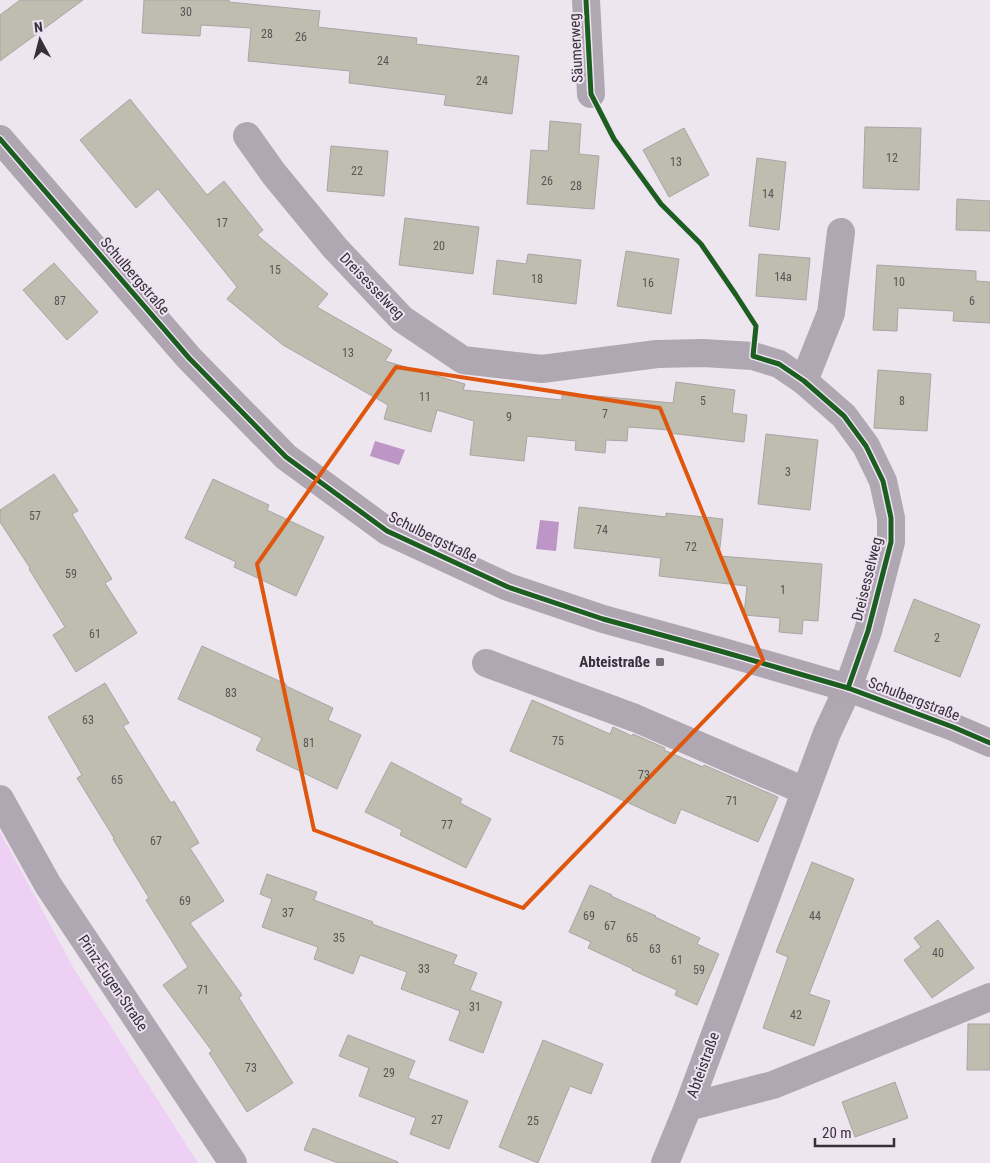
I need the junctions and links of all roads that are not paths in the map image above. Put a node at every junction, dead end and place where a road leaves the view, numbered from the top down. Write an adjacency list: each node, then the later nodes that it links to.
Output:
1 (586, 0): 2 (street, Säumerweg)
2 (591, 94)
3 (247, 136): 6 (street, Dreisesselweg)
4 (0, 139): 8 (street, Schulbergstraße)
5 (841, 232): 6 (street)
6 (804, 381): 8 (street, Dreisesselweg)
7 (486, 663): 10 (street)
8 (848, 688): 9 (street, Schulbergstraße); 10 (street, Abteistraße)
9 (990, 743)
10 (805, 791): 13 (street, Abteistraße)
11 (0, 798): 14 (street, Prinz-Eugen-Straße)
12 (990, 997): 13 (street, Abteistraße)
13 (688, 1107): 15 (street, Abteistraße)
14 (233, 1163)
15 (665, 1163)

